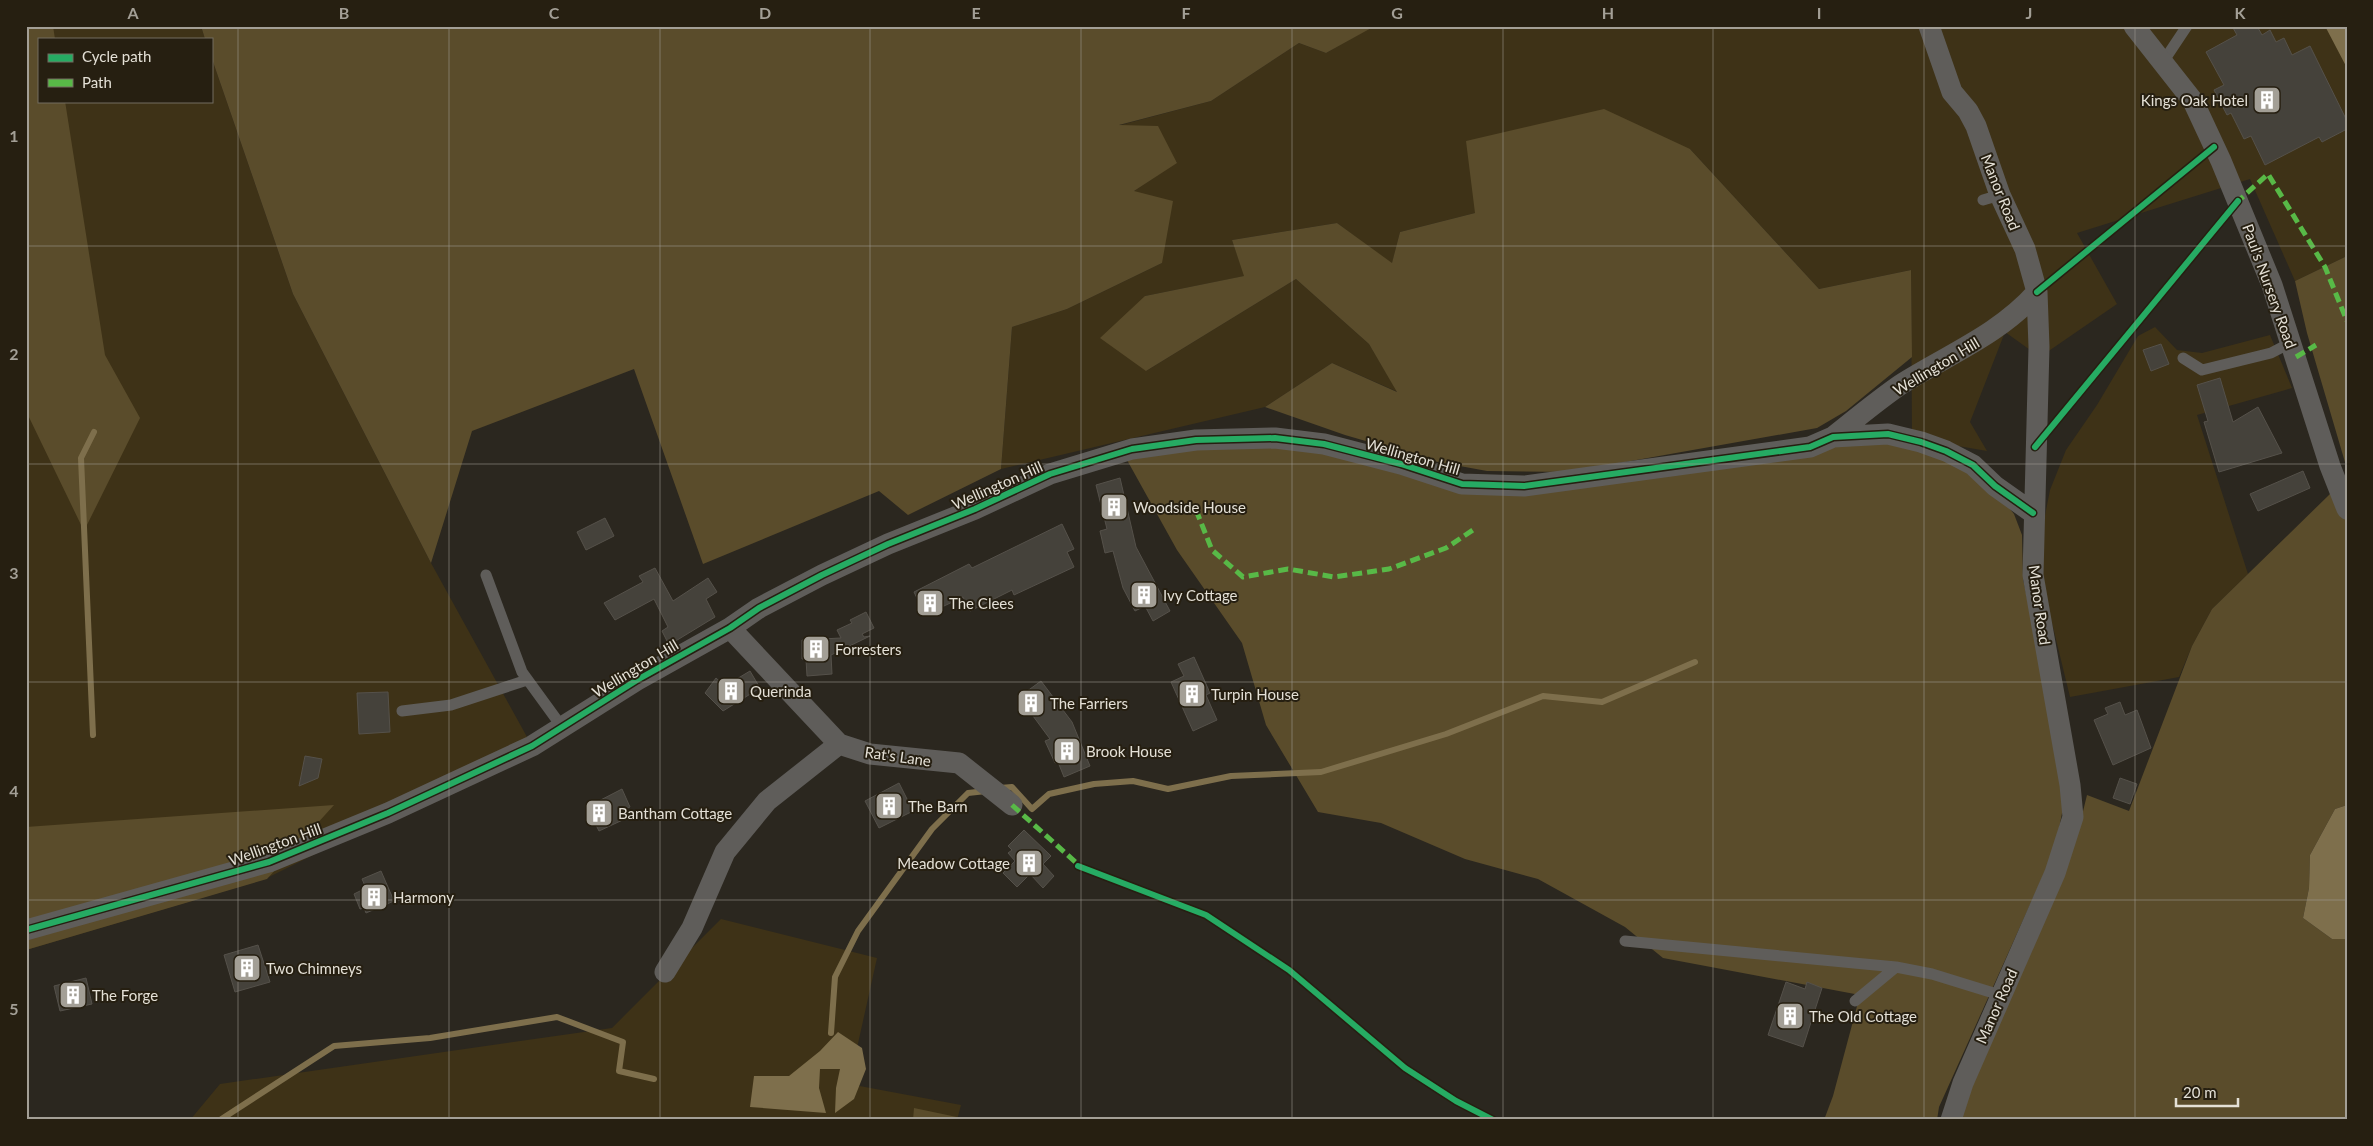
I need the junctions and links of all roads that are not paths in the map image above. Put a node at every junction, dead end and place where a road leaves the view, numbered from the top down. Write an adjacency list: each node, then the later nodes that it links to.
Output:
1 (1929, 26): 5 (street, Manor Road)
2 (2134, 26): 4 (street, Paul's Nursery Road)
3 (2187, 26): 4 (lane)
4 (2163, 62): 6 (street, Paul's Nursery Road)
5 (2037, 292): 8 (street, Wellington Hill); 10 (street, Manor Road)
6 (2292, 342): 7 (lane); 9 (street, Paul's Nursery Road)
7 (2183, 358)
8 (1833, 437): 10 (street, Wellington Hill); 12 (street, Wellington Hill)
9 (2347, 509)
10 (2033, 513): 22 (street, Manor Road)
11 (486, 575): 13 (lane)
12 (730, 628): 15 (street, Wellington Hill); 16 (street, Rat's Lane)
13 (527, 680): 14 (lane); 15 (lane)
14 (402, 711)
15 (562, 727): 18 (street, Wellington Hill)
16 (839, 744): 17 (street, Rat's Lane); 21 (street)
17 (1012, 805)
18 (26, 930)
19 (1625, 941): 20 (lane)
20 (1896, 967): 22 (lane); 23 (lane)
21 (665, 972)
22 (2000, 995): 24 (street, Manor Road)
23 (1855, 1001)
24 (1951, 1120)

